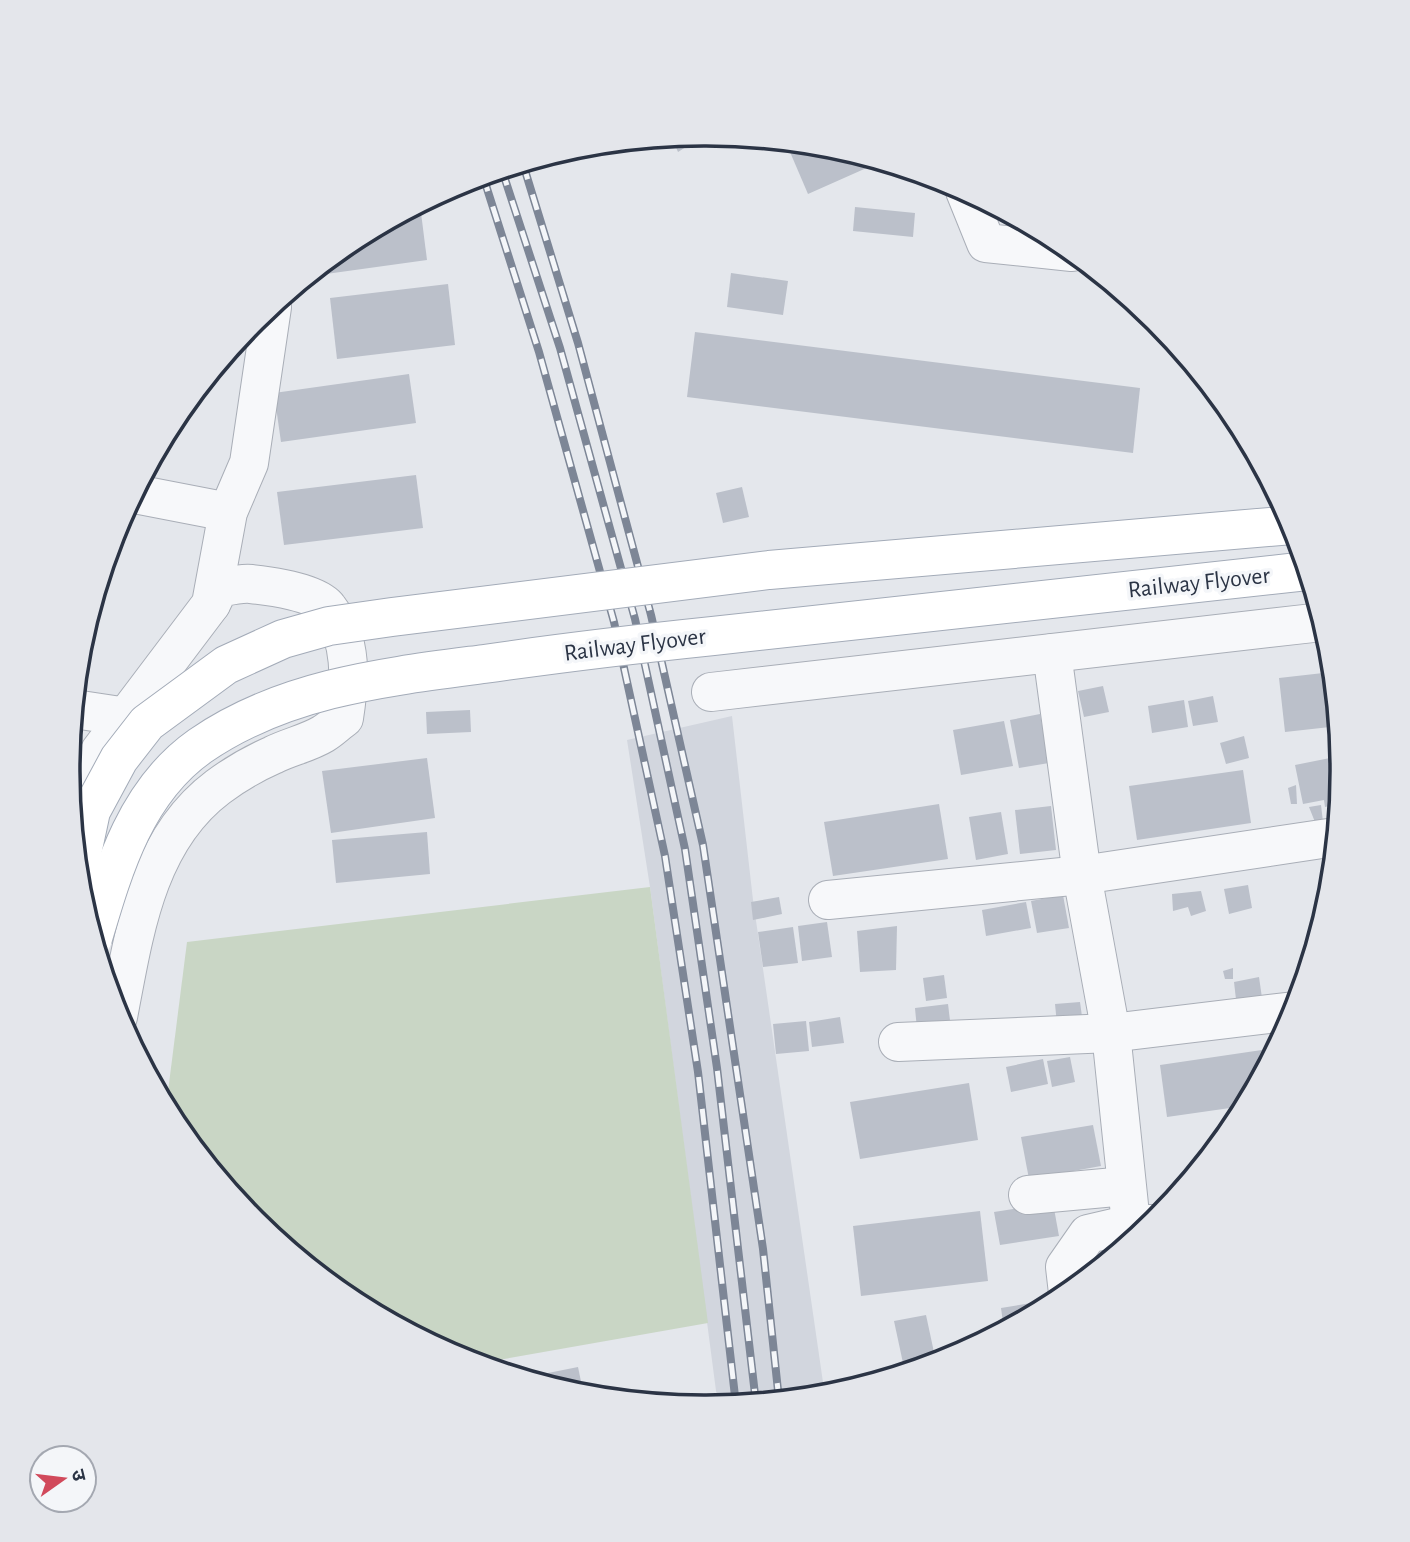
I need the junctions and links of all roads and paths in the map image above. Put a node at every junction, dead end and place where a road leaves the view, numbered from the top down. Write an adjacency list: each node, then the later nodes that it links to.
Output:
1 (971, 207): 2 (street)
2 (1048, 249)
3 (270, 323): 5 (street)
4 (145, 496): 5 (street)
5 (228, 512): 8 (street)
6 (1279, 526): 16 (main road, Railway Flyover, bridge)
7 (1297, 572): 19 (main road, Railway Flyover, bridge)
8 (211, 604): 13 (street); 20 (street)
9 (1312, 623): 10 (street)
10 (1052, 653): 11 (street); 17 (street)
11 (711, 692)
12 (84, 710): 13 (street)
13 (127, 717): 14 (street)
14 (81, 793)
15 (1325, 838): 17 (street)
16 (85, 840)
17 (1082, 875): 18 (street); 22 (street)
18 (828, 900)
19 (98, 919)
20 (122, 994)
21 (1281, 1013): 22 (street)
22 (1111, 1033): 23 (street); 24 (street)
23 (898, 1042)
24 (1126, 1186): 25 (street); 26 (street)
25 (1028, 1195)
26 (1140, 1219)
27 (1134, 1226): 28 (street)
28 (1066, 1279)

